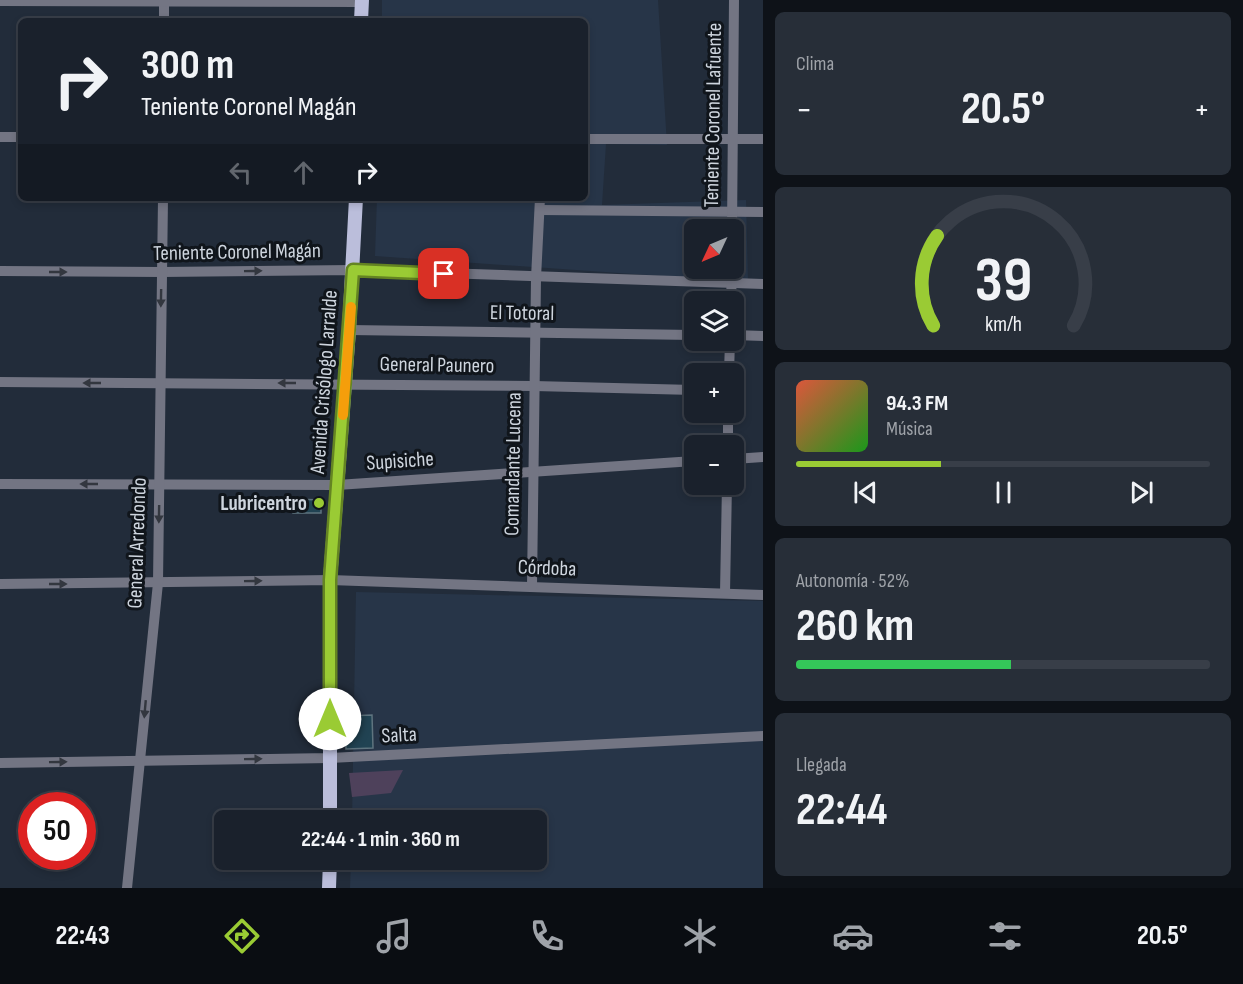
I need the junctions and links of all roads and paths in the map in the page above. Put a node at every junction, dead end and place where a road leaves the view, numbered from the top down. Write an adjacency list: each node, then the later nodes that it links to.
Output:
1 (734, 0): 10 (street, Teniente Coronel Lafuente)
2 (0, 1): 3 (street)
3 (164, 1): 4 (street); 5 (street)
4 (362, 1): 6 (main road)
5 (164, 18)
6 (361, 18)
7 (0, 137): 8 (street)
8 (18, 137)
9 (588, 139): 10 (street)
10 (732, 139): 11 (street); 15 (street, Teniente Coronel Lafuente)
11 (763, 139)
12 (163, 201): 20 (street, General Arredondo)
13 (356, 201): 18 (main road, Avenida Crisólogo Larralde)
14 (540, 204): 15 (street); 21 (street, Comandante Lucena)
15 (732, 212): 16 (street); 17 (street, Teniente Coronel Lafuente)
16 (763, 212)
17 (732, 219)
18 (353, 270): 20 (street, Teniente Coronel Magán, one-way to 18); 21 (street, Teniente Coronel Magán); 26 (main road, Avenida Crisólogo Larralde)
19 (0, 271): 20 (street, Teniente Coronel Magán, one-way to 20)
20 (162, 272): 32 (street, General Arredondo, one-way to 32)
21 (536, 278): 23 (street, Teniente Coronel Magán); 27 (street, Comandante Lucena)
22 (732, 279): 23 (street)
23 (732, 283): 24 (street, Teniente Coronel Magán); 25 (street)
24 (763, 284)
25 (732, 291)
26 (349, 330): 27 (street, El Totoral); 33 (main road, Avenida Crisólogo Larralde)
27 (535, 333): 28 (street, El Totoral); 34 (street, Comandante Lucena)
28 (684, 335)
29 (744, 335): 30 (street)
30 (763, 336)
31 (0, 382): 32 (street, General Paunero, one-way to 31)
32 (160, 383): 33 (street, General Paunero, one-way to 32); 42 (street, General Arredondo)
33 (345, 384): 34 (street, General Paunero); 41 (main road, Avenida Crisólogo Larralde)
34 (534, 386): 35 (street, General Paunero); 39 (street, Comandante Lucena)
35 (684, 390)
36 (763, 457): 37 (street)
37 (744, 458)
38 (684, 462): 39 (street, Supisiche)
39 (532, 471): 41 (street, Supisiche); 47 (street, Comandante Lucena)
40 (0, 484): 42 (street, Supisiche, one-way to 40)
41 (337, 484): 42 (street, Supisiche); 44 (main road, Avenida Crisólogo Larralde)
42 (159, 485): 45 (street, General Arredondo, one-way to 45)
43 (727, 495): 48 (street)
44 (330, 580): 45 (street, Córdoba, one-way to 44); 47 (street, Córdoba); 51 (main road, Avenida Crisólogo Larralde)
45 (158, 583): 46 (street, Córdoba, one-way to 45); 52 (street, General Arredondo, one-way to 52)
46 (0, 584)
47 (531, 587): 48 (street, Córdoba)
48 (725, 593): 49 (street, Córdoba)
49 (763, 595)
50 (763, 736): 51 (street, Salta)
51 (330, 758): 52 (street, Salta, one-way to 51); 54 (main road, Avenida Crisólogo Larralde)
52 (140, 760): 53 (street, Salta, one-way to 52); 56 (street, General Arredondo)
53 (0, 763)
54 (330, 810)
55 (330, 870): 57 (main road)
56 (127, 888)
57 (329, 888)

